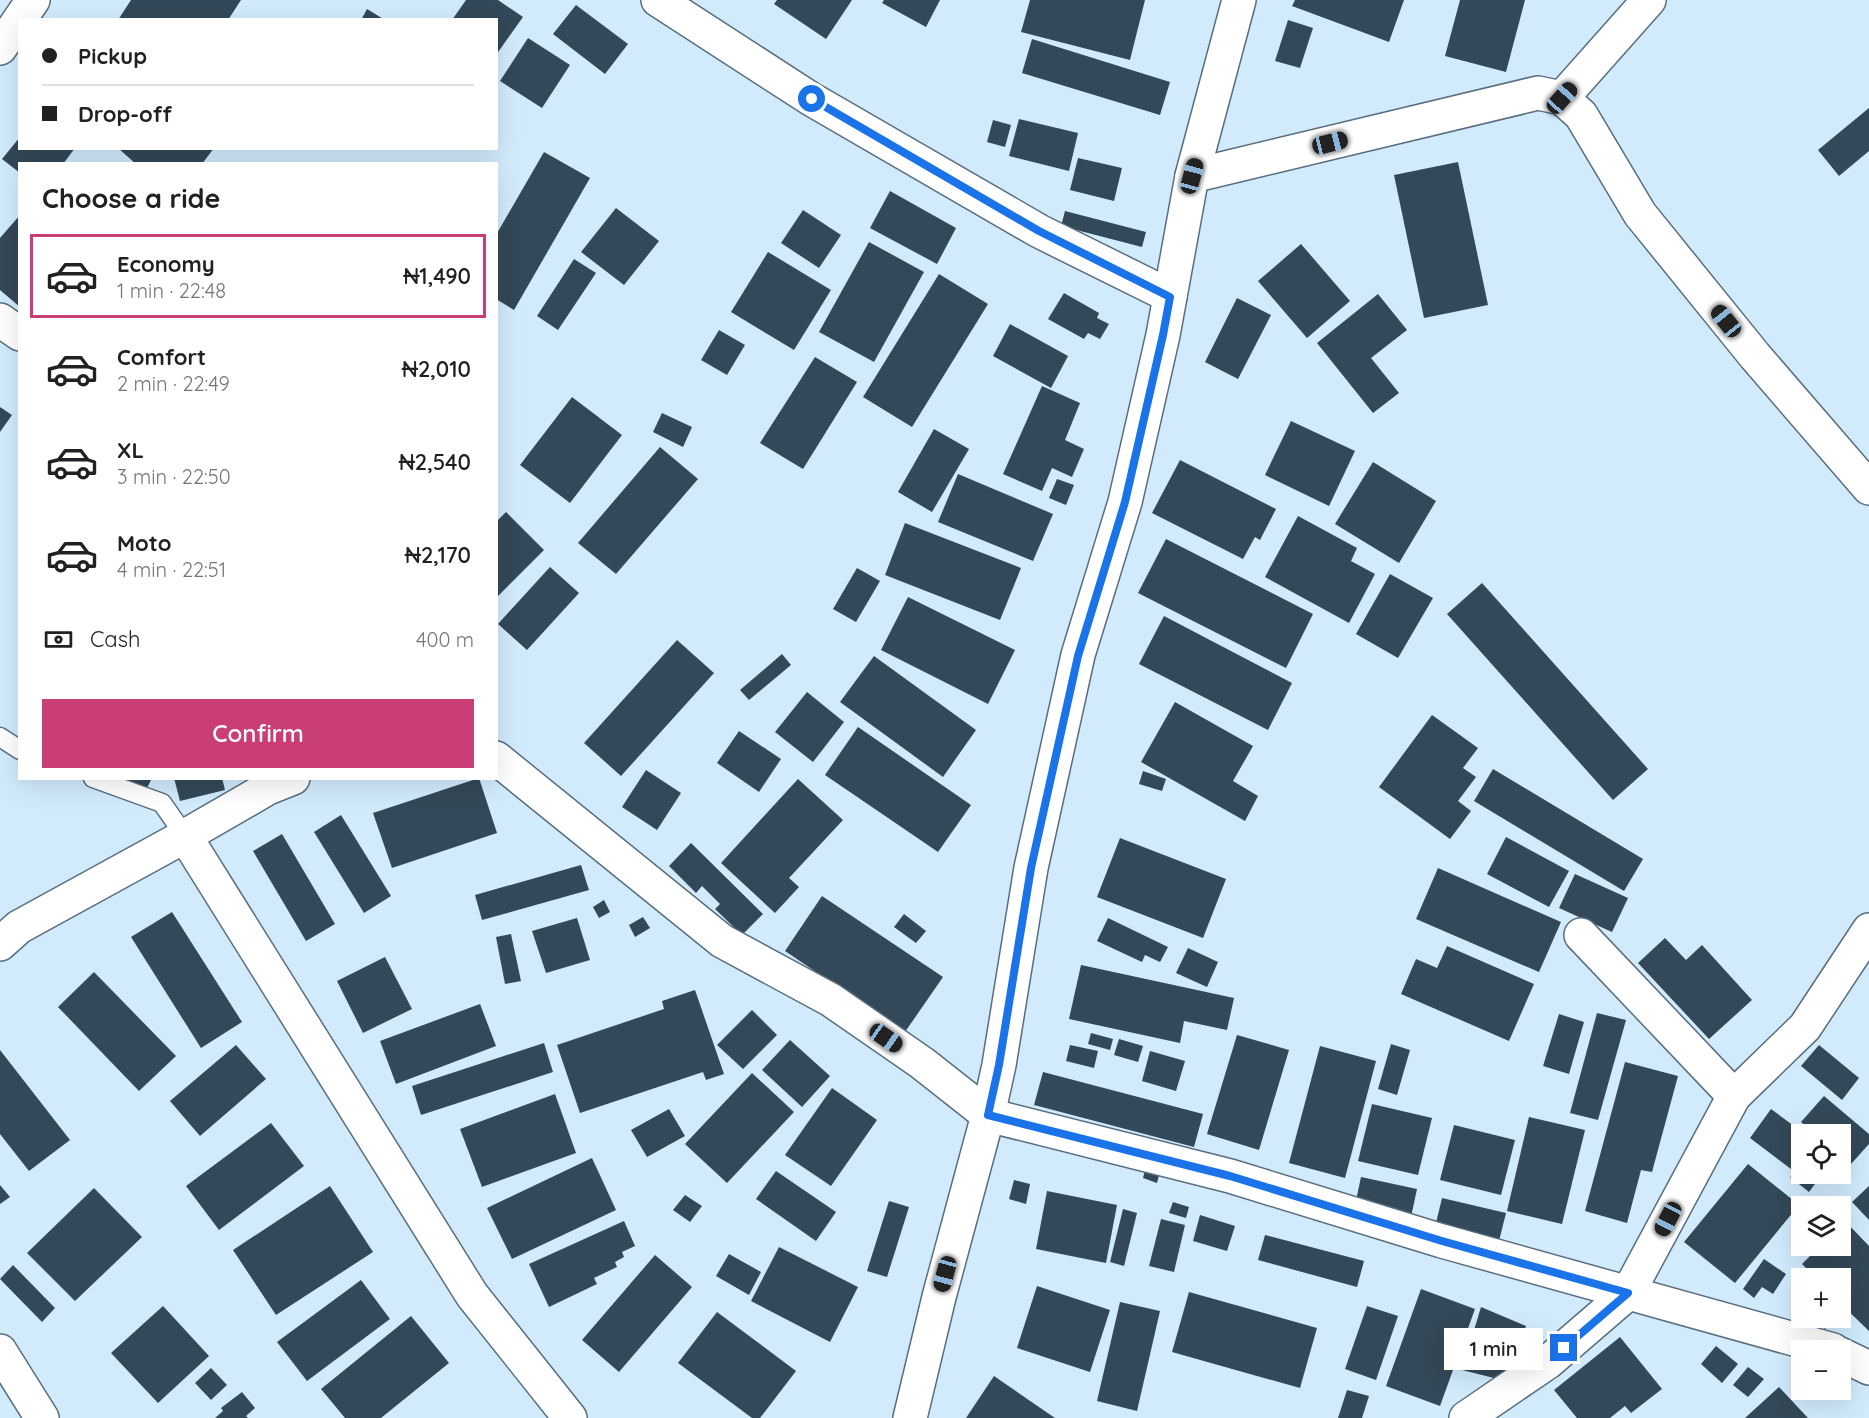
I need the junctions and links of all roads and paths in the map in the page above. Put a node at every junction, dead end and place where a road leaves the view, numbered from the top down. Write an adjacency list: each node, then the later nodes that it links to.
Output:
1 (658, 0): 8 (street)
2 (1239, 0): 7 (street)
3 (1649, 0): 6 (street)
4 (22, 4): 5 (street)
5 (0, 48)
6 (1562, 98): 7 (street); 11 (street)
7 (1192, 176): 8 (street)
8 (1170, 297): 22 (street)
9 (0, 320): 10 (street)
10 (18, 333)
11 (1869, 488)
12 (0, 737): 13 (lane)
13 (18, 749)
14 (498, 760): 22 (street)
15 (99, 780): 17 (lane)
16 (288, 780): 17 (street)
17 (185, 836): 20 (street); 29 (street)
18 (1869, 930): 21 (street)
19 (1581, 935): 21 (street)
20 (0, 944)
21 (1734, 1096): 23 (street)
22 (988, 1115): 23 (street); 30 (street)
23 (1628, 1293): 24 (street); 31 (street)
24 (1797, 1340)
25 (0, 1351): 28 (street)
26 (1851, 1359): 27 (street)
27 (1869, 1368)
28 (42, 1418)
29 (570, 1418)
30 (910, 1418)
31 (1466, 1418)

